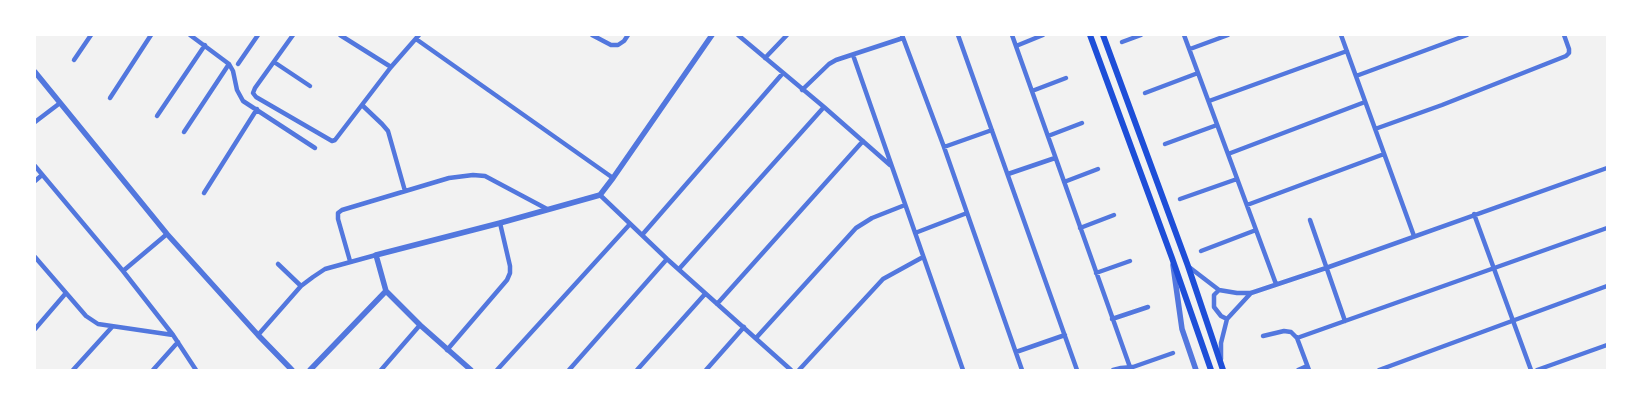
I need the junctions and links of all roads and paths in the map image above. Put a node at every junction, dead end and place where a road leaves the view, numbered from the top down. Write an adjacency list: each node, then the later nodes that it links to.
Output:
1 (91, 35): 33 (street)
2 (151, 35): 47 (street)
3 (190, 35): 27 (street)
4 (249, 35): 24 (street)
5 (293, 35): 34 (street)
6 (340, 35): 37 (street)
7 (592, 35): 8 (street)
8 (628, 35)
9 (712, 35): 75 (street)
10 (738, 35): 32 (street)
11 (787, 35): 32 (street)
12 (958, 35): 59 (street)
13 (1012, 35): 28 (street)
14 (1043, 35): 28 (street)
15 (1090, 35): 103 (main road)
16 (1103, 35): 108 (main road)
17 (1142, 35): 26 (street)
18 (1184, 35): 29 (street)
19 (1228, 35): 29 (street)
20 (1341, 35): 30 (street)
21 (1467, 35): 41 (street)
22 (1564, 35): 58 (street)
23 (902, 36): 31 (street); 64 (street)
24 (256, 37): 36 (street)
25 (418, 37): 37 (street); 75 (street)
26 (1122, 42)
27 (205, 46): 35 (street); 54 (street)
28 (1016, 46): 45 (street)
29 (1190, 49): 40 (street)
30 (1347, 51): 41 (street); 48 (street)
31 (853, 55): 44 (street); 70 (street)
32 (765, 58): 39 (street)
33 (74, 60)
34 (274, 62): 43 (street); 51 (street)
35 (229, 64): 53 (street); 60 (street)
36 (238, 64)
37 (391, 67): 51 (street)
38 (35, 72): 50 (street)
39 (783, 73): 44 (street); 97 (street)
40 (1198, 73): 46 (street); 48 (street)
41 (1356, 76): 49 (street)
42 (1066, 78): 45 (street)
43 (310, 86)
44 (802, 90): 52 (street)
45 (1032, 92): 61 (street)
46 (1145, 93)
47 (110, 98)
48 (1209, 101): 57 (street)
49 (1365, 102): 58 (street); 66 (street)
50 (60, 103): 55 (street); 95 (street)
51 (362, 106): 79 (street)
52 (824, 107): 62 (street); 111 (street)
53 (257, 109): 65 (street); 80 (street)
54 (157, 116)
55 (35, 122)
56 (1082, 123): 61 (street)
57 (1218, 125): 63 (street); 66 (street)
58 (1375, 129): 67 (street)
59 (992, 130): 64 (street); 73 (street)
60 (184, 132)
61 (1048, 136): 68 (street)
62 (863, 141): 70 (street); 122 (street)
63 (1165, 144)
64 (944, 147): 86 (street)
65 (315, 148)
66 (1228, 154): 76 (street)
67 (1384, 154): 84 (street); 98 (street)
68 (1055, 158): 73 (street); 78 (street)
69 (35, 166): 74 (street)
70 (891, 166): 83 (street)
71 (1607, 168): 87 (street)
72 (1098, 169): 78 (street)
73 (1008, 174): 134 (street)
74 (42, 175): 77 (street); 112 (street)
75 (613, 178): 81 (street)
76 (1237, 179): 82 (street); 84 (street)
77 (35, 181)
78 (1064, 182): 92 (street)
79 (405, 191): 85 (street); 105 (street)
80 (204, 193)
81 (600, 195): 85 (street); 91 (street)
82 (1180, 199)
83 (905, 205): 96 (street); 136 (street)
84 (1247, 205): 94 (street)
85 (547, 209): 90 (street)
86 (967, 213): 96 (street); 141 (street)
87 (1474, 214): 98 (street); 110 (street)
88 (1114, 215): 92 (street)
89 (1310, 220): 109 (street)
90 (500, 223): 100 (street); 140 (street)
91 (630, 224): 97 (street); 153 (street)
92 (1080, 228): 113 (street)
93 (1607, 228): 110 (street)
94 (1256, 230): 99 (street); 114 (street)
95 (168, 234): 112 (street); 133 (street)
96 (914, 234): 102 (street)
97 (642, 235): 104 (street)
98 (1414, 236): 109 (street)
99 (1200, 251)
100 (376, 254): 105 (street); 118 (street)
101 (35, 257): 119 (street)
102 (923, 257): 158 (street); 159 (street)
103 (1172, 258): 163 (street); 164 (main road)
104 (667, 260): 111 (street); 154 (street)
105 (350, 261): 115 (street)
106 (1130, 261): 113 (street)
107 (278, 264): 115 (street)
108 (1188, 266): 117 (street); 144 (main road)
109 (1326, 268): 114 (street); 126 (street)
110 (1494, 268): 126 (street); 127 (street)
111 (678, 269): 121 (street)
112 (123, 270): 132 (street)
113 (1096, 273): 124 (street)
114 (1276, 284): 120 (street)
115 (301, 286): 133 (street)
116 (1607, 286): 127 (street)
117 (1219, 290): 120 (street); 125 (street)
118 (386, 291): 128 (street); 151 (street)
119 (66, 293): 129 (street); 131 (street)
120 (1251, 293): 125 (street)
121 (705, 294): 122 (street); 155 (street)
122 (717, 304): 130 (street)
123 (1148, 307): 124 (street)
124 (1112, 319): 143 (street)
125 (1227, 319): 144 (street)
126 (1345, 321): 137 (street)
127 (1513, 321): 166 (street); 167 (street)
128 (420, 325): 140 (street); 146 (street)
129 (112, 327): 132 (street); 147 (street)
130 (744, 327): 136 (street); 156 (street)
131 (35, 329)
132 (173, 335): 138 (street)
133 (258, 335): 150 (street)
134 (1064, 335): 141 (street); 161 (street)
135 (1263, 336): 137 (street)
136 (756, 338): 157 (street)
137 (1297, 338): 145 (street)
138 (178, 342): 148 (street); 149 (street)
139 (1607, 345): 168 (street)
140 (448, 350): 152 (street)
141 (1016, 352): 160 (street)
142 (1173, 353): 143 (street)
143 (1130, 368): 162 (street)
144 (1222, 368)
145 (1308, 368): 165 (street)
146 (384, 369)
147 (73, 370)
148 (153, 370)
149 (196, 370)
150 (292, 370)
151 (310, 370)
152 (471, 370)
153 (497, 370)
154 (569, 370)
155 (637, 370)
156 (706, 370)
157 (791, 370)
158 (799, 370)
159 (963, 370)
160 (1022, 370)
161 (1077, 370)
162 (1113, 370)
163 (1196, 370)
164 (1211, 370)
165 (1298, 370)
166 (1380, 370)
167 (1531, 370)
168 (1537, 370)

